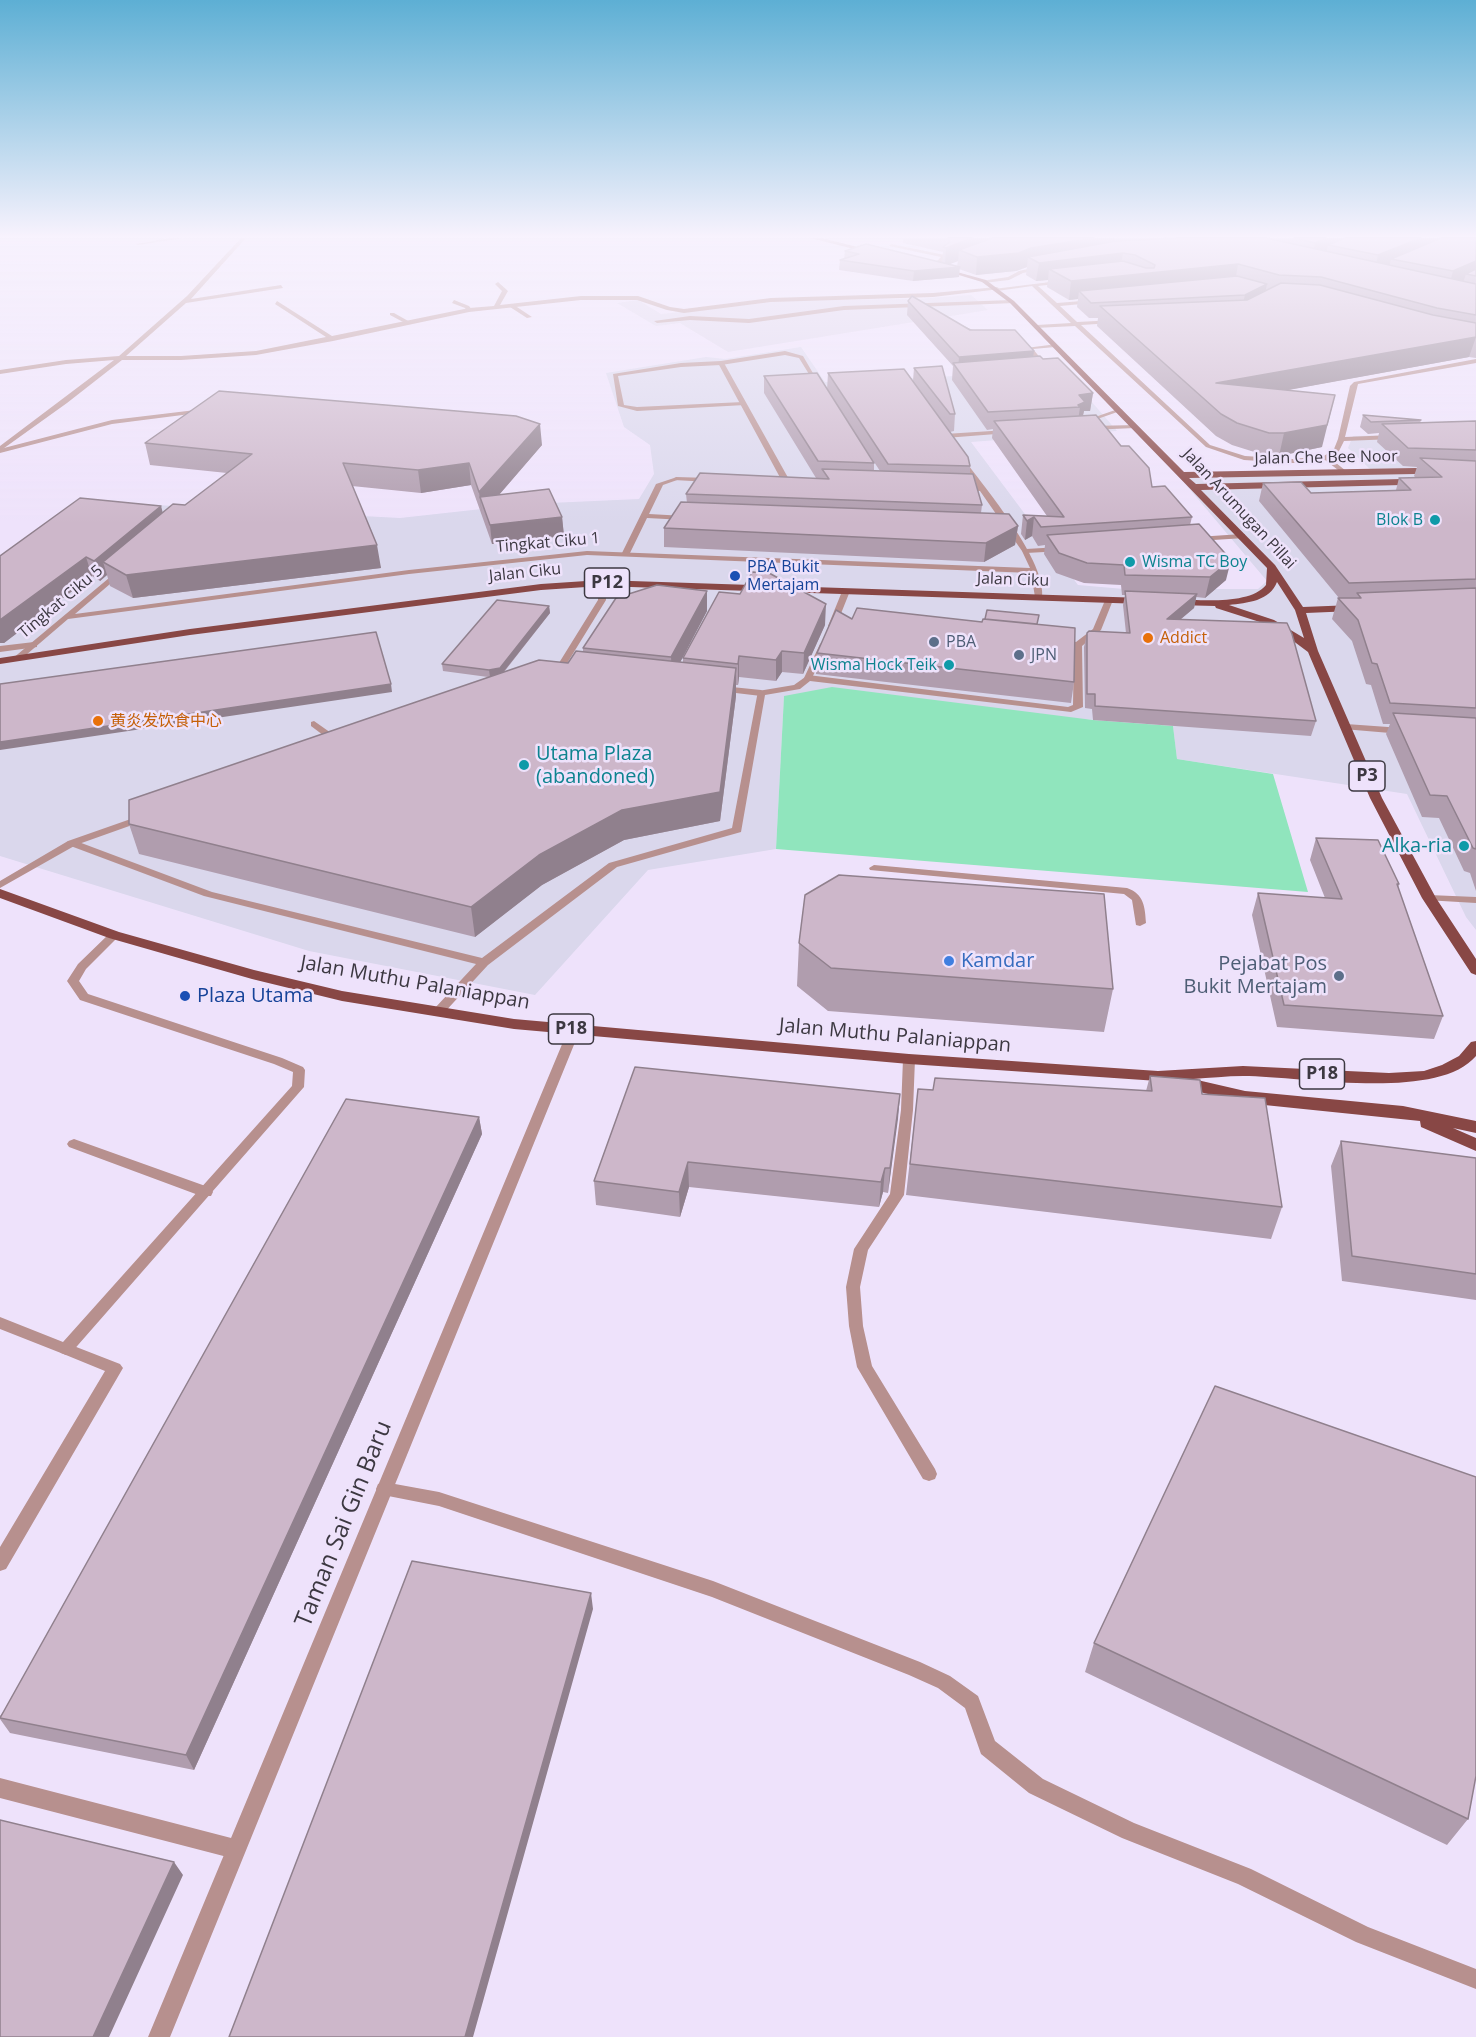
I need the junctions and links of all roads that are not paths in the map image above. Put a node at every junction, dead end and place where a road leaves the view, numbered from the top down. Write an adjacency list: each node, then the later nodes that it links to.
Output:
1 (149, 333): 8 (street)
2 (324, 333): 6 (street)
3 (359, 333): 6 (street)
4 (1043, 333): 7 (main road, Jalan Arumugan Pillai / P3)
5 (1086, 333): 34 (street)
6 (333, 339): 8 (street)
7 (1055, 345): 15 (street); 22 (main road, Jalan Arumugan Pillai / P3)
8 (121, 358): 16 (street); 32 (street)
9 (1458, 358): 12 (street)
10 (1476, 361): 12 (street)
11 (1442, 362): 14 (street)
12 (1468, 362): 14 (street)
13 (721, 363): 18 (street); 20 (street); 20 (street)
14 (1451, 365): 30 (street)
15 (1035, 371)
16 (0, 372)
17 (829, 384): 18 (street)
18 (818, 385): 19 (street)
19 (824, 395)
20 (743, 404): 40 (street)
21 (210, 410): 32 (street)
22 (1120, 410): 23 (street); 24 (main road, Jalan Arumugan Pillai / P3)
23 (1070, 426)
24 (1135, 426): 26 (street); 36 (main road, Jalan Arumugan Pillai / P3)
25 (938, 427): 28 (street)
26 (1081, 428)
27 (1014, 432): 28 (street)
28 (945, 436): 31 (street)
29 (1397, 437): 30 (street)
30 (1341, 439): 34 (street)
31 (951, 445)
32 (0, 450)
33 (957, 454): 44 (street)
34 (1326, 458): 35 (street)
35 (1344, 472): 36 (main road, Jalan Che Bee Noor); 37 (main road, Jalan Che Bee Noor)
36 (1184, 475): 42 (main road, Jalan Arumugan Pillai / P3)
37 (1472, 475): 42 (main road, Jalan Che Bee Noor)
38 (721, 481): 45 (street)
39 (776, 482): 40 (street)
40 (787, 483): 41 (street)
41 (799, 483)
42 (1195, 487): 49 (main road, Jalan Arumugan Pillai / P3)
43 (949, 488): 44 (street)
44 (982, 489): 48 (street)
45 (644, 516): 46 (street); 53 (street)
46 (692, 518)
47 (999, 529): 48 (street)
48 (1010, 529): 52 (street)
49 (1242, 536): 50 (street); 55 (main road, Jalan Arumugan Pillai / P3)
50 (1185, 540)
51 (1071, 548): 52 (street)
52 (1026, 551): 56 (street)
53 (626, 553): 56 (street, Tingkat Ciku 1); 66 (street, Tingkat Ciku 1)
54 (125, 566): 66 (street, Tingkat Ciku 5)
55 (1272, 567): 63 (main road); 65 (main road, Jalan Arumugan Pillai / P3)
56 (1035, 571): 59 (street)
57 (601, 583): 58 (main road, Jalan Ciku / P12); 74 (main road, Jalan Ciku / P12); 76 (street)
58 (846, 591): 59 (main road, Jalan Ciku / P12); 67 (street)
59 (1039, 597): 60 (main road, Jalan Ciku / P12)
60 (1109, 600): 61 (main road, Jalan Ciku / P12); 71 (street)
61 (1156, 601)
62 (1168, 602): 63 (main road)
63 (1203, 603): 73 (main road)
64 (1367, 607): 65 (main road)
65 (1300, 610): 73 (main road, Jalan Arumugan Pillai / P3)
66 (67, 616): 70 (street, Tingkat Ciku 5)
67 (835, 619): 68 (street); 79 (street)
68 (847, 620)
69 (1055, 643): 71 (street)
70 (34, 645): 72 (street); 74 (street, Tingkat Ciku 5)
71 (1078, 645): 79 (street)
72 (0, 649)
73 (1313, 651): 83 (main road, Jalan Arumugan Pillai / P3)
74 (16, 659): 75 (main road, Jalan Ciku / P12)
75 (0, 661)
76 (558, 671): 77 (street); 78 (street)
77 (569, 673)
78 (546, 675)
79 (808, 678): 81 (street)
80 (707, 688): 81 (street)
81 (761, 693): 95 (street)
82 (314, 724): 85 (street)
83 (1346, 727): 84 (street); 91 (main road, Jalan Arumugan Pillai / P3)
84 (1417, 732)
85 (333, 751)
86 (159, 812): 87 (street)
87 (72, 843): 89 (street); 95 (street)
88 (874, 868): 93 (street)
89 (0, 885)
90 (0, 893): 94 (main road, Jalan Muthu Palaniappan / P18)
91 (1429, 898): 92 (street); 96 (main road, Jalan Arumugan Pillai / P3)
92 (1476, 900)
93 (1140, 923)
94 (114, 935): 97 (main road, Jalan Muthu Palaniappan / P18); 106 (street)
95 (484, 962): 97 (street)
96 (1476, 970)
97 (438, 1012): 98 (main road, Jalan Muthu Palaniappan / P18)
98 (574, 1030): 100 (main road, Jalan Muthu Palaniappan / P18); 110 (street, Taman Sai Gin Baru)
99 (1476, 1046): 101 (main road, Jalan Muthu Palaniappan / P18)
100 (909, 1059): 101 (main road, Jalan Muthu Palaniappan / P18); 109 (street)
101 (1158, 1076): 102 (main road, Jalan Muthu Palaniappan / P18)
102 (1403, 1112): 103 (main road, Jalan Muthu Palaniappan / P18); 105 (main road)
103 (1476, 1127)
104 (74, 1144): 106 (street)
105 (1476, 1145)
106 (206, 1191): 108 (street)
107 (0, 1323): 108 (street)
108 (66, 1349): 111 (street)
109 (929, 1474)
110 (384, 1489): 113 (street, Taman Sai Gin Baru); 114 (street)
111 (0, 1563)
112 (0, 1788): 113 (street)
113 (235, 1850): 115 (street, Taman Sai Gin Baru)
114 (1476, 1979)
115 (159, 2037)

